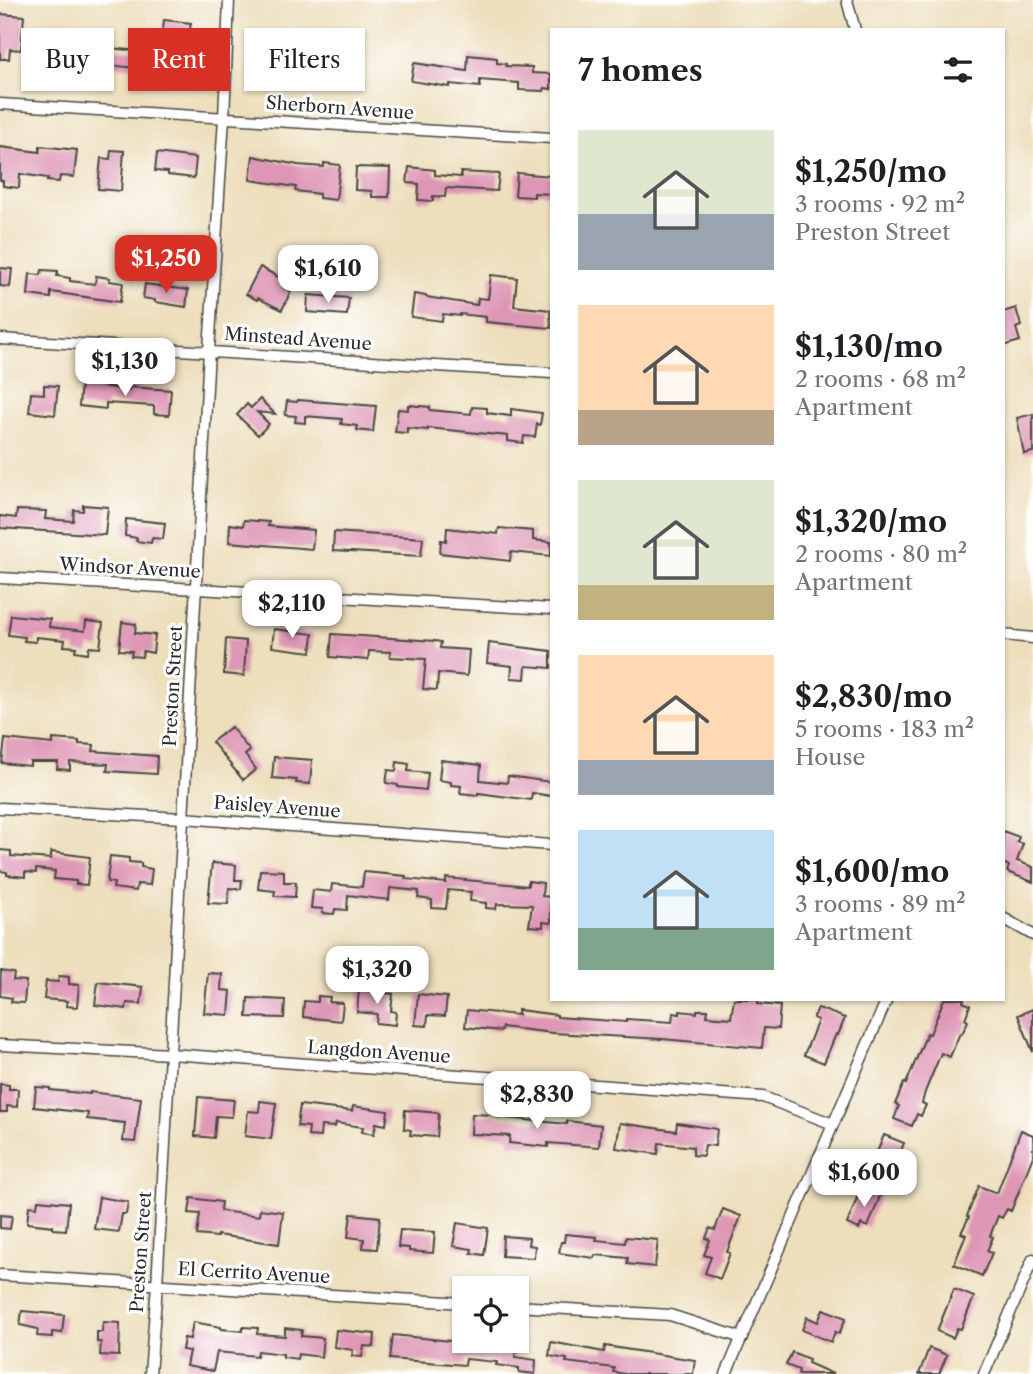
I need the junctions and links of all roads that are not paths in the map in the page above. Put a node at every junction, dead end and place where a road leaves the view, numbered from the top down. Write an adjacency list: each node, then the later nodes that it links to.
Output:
1 (229, 0): 5 (street, Preston Street)
2 (847, 0): 3 (street)
3 (854, 28)
4 (0, 104): 5 (street, Sherborn Avenue)
5 (224, 118): 6 (street, Sherborn Avenue); 8 (street, Preston Street)
6 (550, 138)
7 (0, 339): 8 (street, Minstead Avenue)
8 (209, 351): 9 (street, Minstead Avenue); 11 (street, Preston Street)
9 (550, 373)
10 (0, 579): 11 (street, Windsor Avenue)
11 (196, 590): 12 (street, Windsor Avenue); 16 (street, Preston Street)
12 (550, 609)
13 (1005, 635): 14 (street)
14 (1033, 638)
15 (0, 808): 16 (street, Paisley Avenue)
16 (183, 818): 17 (street, Paisley Avenue); 22 (street, Preston Street)
17 (550, 845)
18 (1005, 919): 19 (street)
19 (1033, 935)
20 (886, 1001): 23 (street)
21 (0, 1045): 22 (street, Langdon Avenue)
22 (170, 1054): 23 (street, Langdon Avenue); 26 (street, Preston Street)
23 (834, 1124): 29 (street)
24 (1033, 1259): 32 (street)
25 (0, 1275): 26 (street, El Cerrito Avenue)
26 (157, 1285): 27 (street, El Cerrito Avenue); 30 (street, Preston Street)
27 (452, 1302)
28 (529, 1307): 29 (street)
29 (742, 1338): 31 (street)
30 (150, 1374)
31 (726, 1374)
32 (984, 1374)

